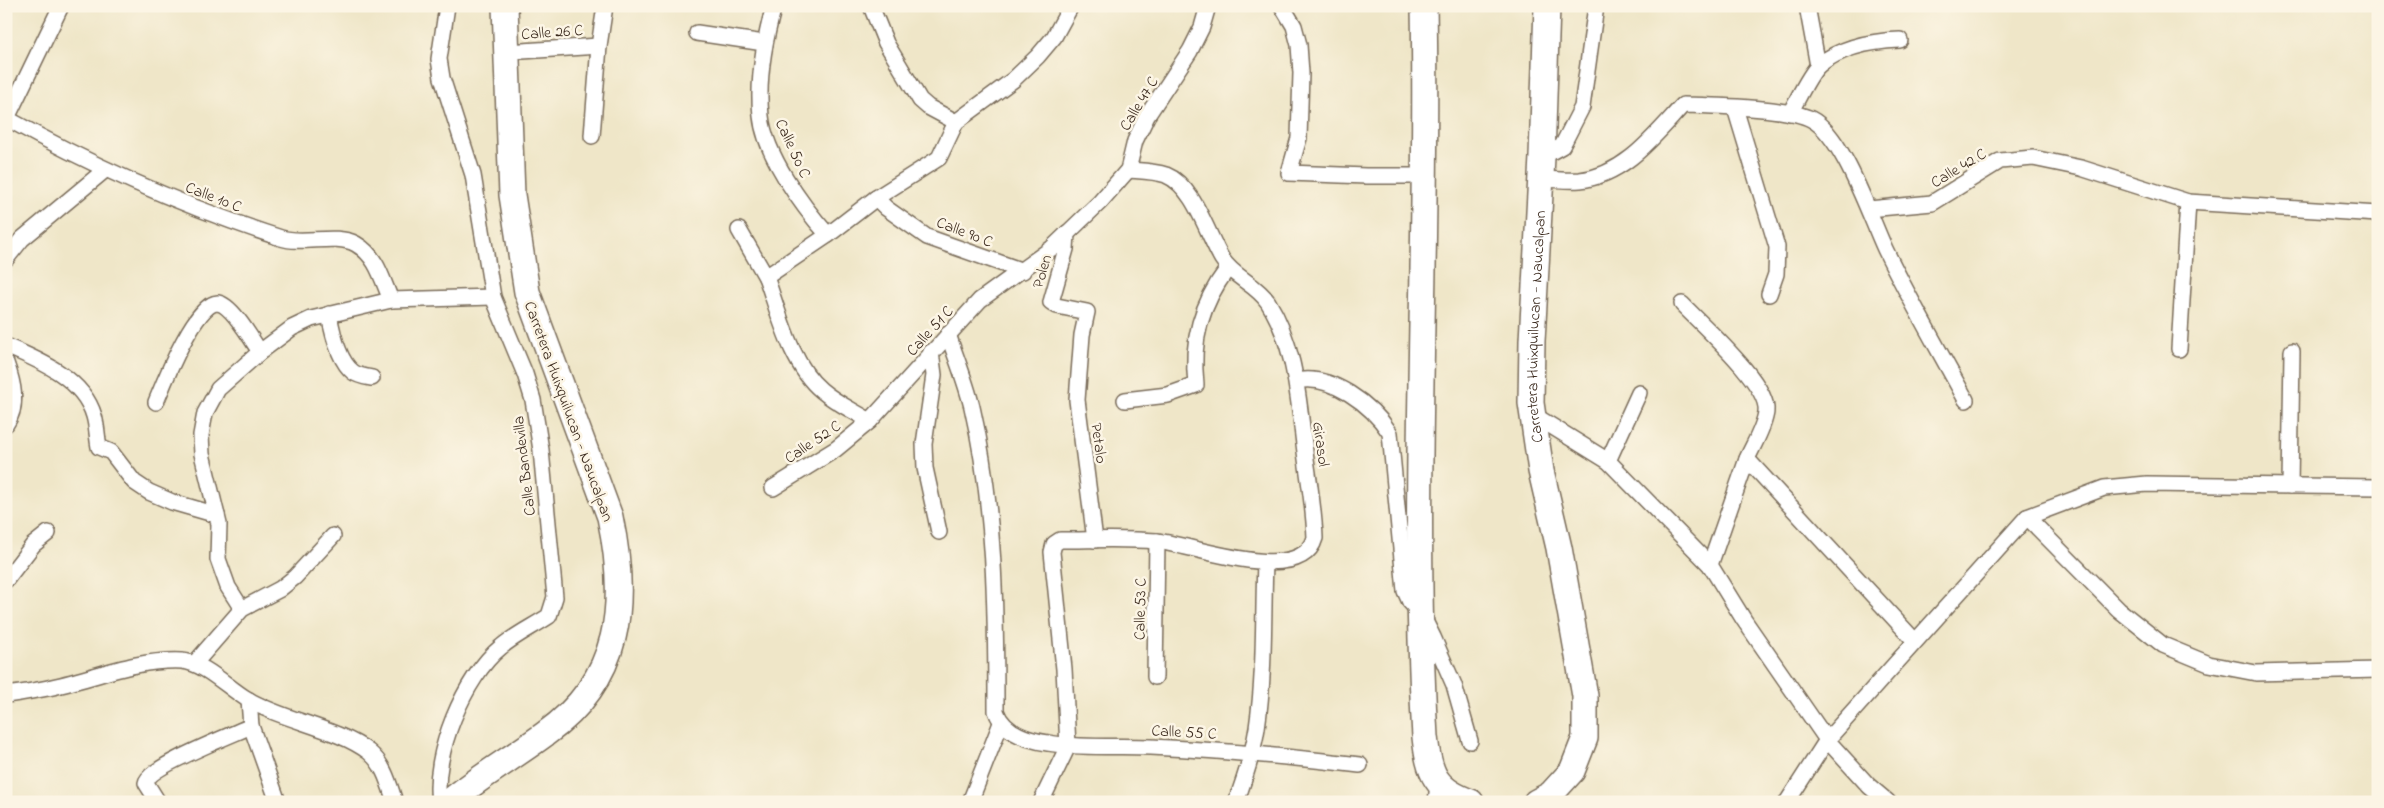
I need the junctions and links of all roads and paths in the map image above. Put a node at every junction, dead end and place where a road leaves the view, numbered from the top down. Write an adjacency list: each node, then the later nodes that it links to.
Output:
1 (61, 6): 22 (street)
2 (505, 6): 18 (main road, Carretera Huixquilucan - Naucalpan)
3 (605, 6): 17 (street)
4 (774, 6): 16 (street, Calle 50 C)
5 (872, 6): 23 (street)
6 (1071, 6): 23 (street)
7 (1208, 6): 27 (street, Calle 47 C)
8 (1282, 6): 28 (street)
9 (1424, 6): 28 (main road)
10 (1547, 6): 25 (main road, Carretera Huixquilucan - Naucalpan)
11 (1596, 6): 25 (street)
12 (1807, 6): 19 (street)
13 (444, 11): 41 (street, Calle Bandevilla)
14 (697, 33): 16 (street)
15 (1900, 40): 19 (street)
16 (764, 43): 35 (street, Calle 50 C)
17 (599, 46): 18 (street, Calle 26 C); 24 (street)
18 (507, 52): 97 (main road, Carretera Huixquilucan - Naucalpan)
19 (1818, 66): 21 (street)
20 (1736, 108): 21 (street); 25 (street); 40 (street)
21 (1790, 112): 31 (street)
22 (7, 118): 26 (street, Calle 10 C)
23 (956, 122): 29 (street)
24 (592, 136)
25 (1542, 168): 59 (main road, Carretera Huixquilucan - Naucalpan)
26 (105, 170): 36 (street); 42 (street, Calle 10 C)
27 (1128, 170): 34 (street); 37 (street)
28 (1425, 176): 78 (main road)
29 (876, 198): 35 (street); 38 (street, Calle 90 C)
30 (2188, 202): 31 (street, Calle 42 C); 32 (street, Calle 42 C); 47 (street)
31 (1868, 209): 57 (street)
32 (2378, 214)
33 (739, 230): 39 (street)
34 (1067, 234): 38 (street); 48 (street, Polen)
35 (828, 235): 39 (street)
36 (6, 259)
37 (1228, 268): 54 (street); 56 (street)
38 (1022, 271): 45 (street, Calle 51 C)
39 (766, 277): 61 (street)
40 (1769, 294)
41 (493, 297): 42 (street); 96 (street, Calle Bandevilla)
42 (391, 300): 44 (street)
43 (1682, 304): 62 (street)
44 (329, 314): 50 (street); 53 (street)
45 (948, 334): 51 (street, Calle 51 C); 86 (street)
46 (6, 346): 67 (street)
47 (2179, 349)
48 (1080, 350): 72 (street, Petalo)
49 (2292, 351): 64 (street)
50 (260, 352): 58 (street); 67 (street)
51 (931, 352): 61 (street, Calle 51 C); 69 (street)
52 (6, 363): 60 (street)
53 (372, 378)
54 (1296, 381): 74 (street, Girasol); 78 (street)
55 (1638, 393): 63 (street)
56 (1124, 400)
57 (1966, 400)
58 (156, 402)
59 (1532, 414): 63 (street); 102 (main road, Carretera Huixquilucan - Naucalpan)
60 (7, 421)
61 (870, 421): 66 (street, Calle 52 C)
62 (1747, 459): 75 (street); 79 (street)
63 (1608, 461): 75 (street)
64 (2290, 486): 65 (street); 68 (street)
65 (2378, 486)
66 (773, 488)
67 (217, 515): 77 (street)
68 (2027, 517): 79 (street); 81 (street)
69 (939, 532)
70 (48, 533): 76 (street)
71 (333, 536): 77 (street)
72 (1095, 540): 73 (street, Girasol); 89 (street, Girasol)
73 (1157, 541): 74 (street, Girasol); 82 (street, Calle 53 C)
74 (1265, 562): 90 (street)
75 (1710, 565): 87 (street)
76 (6, 580)
77 (242, 609): 80 (street)
78 (1422, 615): 88 (street); 92 (main road)
79 (1915, 641): 87 (street)
80 (195, 663): 83 (street); 84 (street)
81 (2378, 670)
82 (1155, 677)
83 (6, 695)
84 (248, 700): 85 (street); 95 (street)
85 (251, 726): 93 (street); 94 (street)
86 (1005, 726): 89 (street, Calle 55 C); 98 (street)
87 (1827, 740): 103 (street); 104 (street)
88 (1470, 741)
89 (1068, 746): 90 (street, Calle 55 C); 99 (street)
90 (1252, 752): 91 (street, Calle 55 C); 100 (street)
91 (1360, 765)
92 (1437, 793): 101 (main road)
93 (158, 802)
94 (278, 802)
95 (395, 802)
96 (439, 802)
97 (449, 802)
98 (970, 802)
99 (1041, 802)
100 (1236, 802)
101 (1471, 802)
102 (1536, 802)
103 (1786, 802)
104 (1888, 802)

